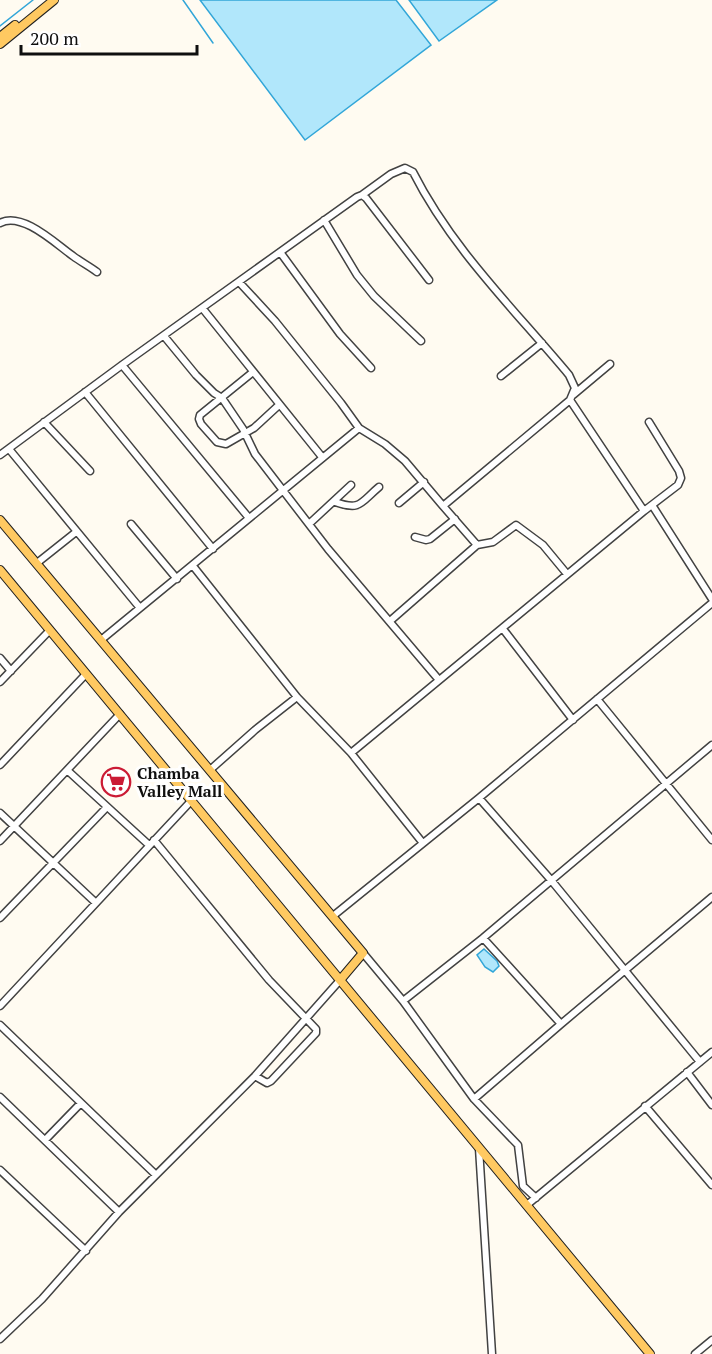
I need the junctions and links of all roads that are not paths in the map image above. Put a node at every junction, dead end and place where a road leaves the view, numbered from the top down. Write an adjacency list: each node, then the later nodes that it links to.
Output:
1 (47, 0): 3 (main road)
2 (54, 0): 4 (main road)
3 (0, 37)
4 (0, 44)
5 (362, 195): 6 (street); 10 (street); 15 (street)
6 (324, 220): 8 (street); 14 (street)
7 (0, 223): 9 (street)
8 (280, 252): 11 (street); 18 (street)
9 (97, 272)
10 (429, 280)
11 (239, 282): 12 (street); 27 (street)
12 (203, 309): 13 (street); 19 (street)
13 (164, 336): 17 (street); 22 (street)
14 (421, 341)
15 (542, 343): 20 (street); 23 (street)
16 (610, 364): 23 (street)
17 (122, 365): 21 (street); 42 (street)
18 (371, 368)
19 (253, 372): 22 (street); 24 (street)
20 (501, 376)
21 (85, 392): 25 (street); 50 (street)
22 (222, 398): 28 (street); 28 (street)
23 (571, 398): 40 (street); 41 (street)
24 (279, 405): 28 (street); 31 (street)
25 (44, 422): 29 (street); 32 (street)
26 (649, 422): 39 (street)
27 (359, 428): 31 (street); 33 (street)
28 (246, 434): 36 (street)
29 (9, 449): 30 (street); 47 (street)
30 (0, 455)
31 (322, 457): 36 (street)
32 (90, 471)
33 (424, 482): 38 (street); 40 (street)
34 (351, 485): 37 (street)
35 (380, 487): 37 (street)
36 (284, 490): 42 (street); 45 (street)
37 (334, 502): 45 (street)
38 (399, 503)
39 (652, 505): 41 (street); 56 (street)
40 (443, 506): 43 (street)
41 (644, 511): 54 (street)
42 (249, 518): 50 (street)
43 (455, 519): 48 (street); 49 (street)
44 (0, 520): 51 (main road)
45 (309, 524): 58 (street)
46 (131, 525): 55 (street)
47 (76, 532): 51 (street); 57 (street)
48 (416, 537)
49 (477, 545): 54 (street); 58 (street)
50 (213, 549): 52 (street)
51 (37, 563): 61 (main road)
52 (193, 566): 55 (street); 67 (street)
53 (0, 570): 60 (main road)
54 (567, 574): 59 (street)
55 (177, 579): 57 (street)
56 (712, 601): 68 (street)
57 (140, 608): 61 (street)
58 (390, 621): 65 (street)
59 (503, 629): 65 (street); 70 (street)
60 (50, 630): 63 (street); 64 (main road)
61 (101, 640): 75 (main road)
62 (0, 658): 63 (street)
63 (11, 671): 66 (street)
64 (86, 674): 69 (main road); 73 (street)
65 (439, 680): 72 (street)
66 (0, 682)
67 (297, 697): 72 (street); 75 (street)
68 (597, 699): 70 (street); 76 (street)
69 (120, 714): 74 (street); 78 (main road)
70 (573, 720): 77 (street)
71 (712, 745): 76 (street)
72 (351, 753): 84 (street)
73 (0, 765)
74 (68, 770): 79 (street); 81 (street)
75 (210, 770): 90 (main road)
76 (666, 785): 82 (street); 87 (street)
77 (479, 798): 84 (street); 87 (street)
78 (192, 800): 85 (street); 95 (main road)
79 (107, 807): 85 (street); 86 (street)
80 (0, 813): 81 (street)
81 (13, 826): 83 (street); 86 (street)
82 (712, 840)
83 (0, 841)
84 (422, 842): 90 (street)
85 (151, 843): 89 (street); 98 (street)
86 (52, 862): 89 (street); 91 (street)
87 (551, 880): 92 (street); 94 (street)
88 (712, 897): 94 (street)
89 (96, 903): 97 (street)
90 (333, 916): 93 (main road)
91 (0, 918)
92 (483, 938): 96 (street); 99 (street)
93 (363, 953): 95 (main road); 96 (street)
94 (625, 970): 99 (street); 102 (street)
95 (341, 979): 98 (street); 111 (main road)
96 (403, 1001): 106 (street)
97 (0, 1006)
98 (305, 1018): 104 (street); 104 (street)
99 (561, 1024): 106 (street)
100 (0, 1025): 107 (street)
101 (712, 1052): 102 (street)
102 (700, 1062): 103 (street)
103 (687, 1072): 108 (street); 109 (street)
104 (255, 1076): 113 (street)
105 (0, 1097): 110 (street)
106 (474, 1099): 115 (street)
107 (80, 1104): 110 (street); 113 (street)
108 (712, 1105)
109 (645, 1106): 114 (street); 115 (street)
110 (45, 1140): 117 (street)
111 (479, 1147): 116 (main road); 121 (street)
112 (0, 1170): 118 (street)
113 (156, 1174): 117 (street)
114 (712, 1185)
115 (536, 1198): 116 (street)
116 (528, 1204): 122 (main road)
117 (119, 1212): 118 (street)
118 (86, 1251): 119 (street)
119 (0, 1339)
120 (712, 1340): 123 (street)
121 (492, 1354)
122 (650, 1354)
123 (695, 1354)

